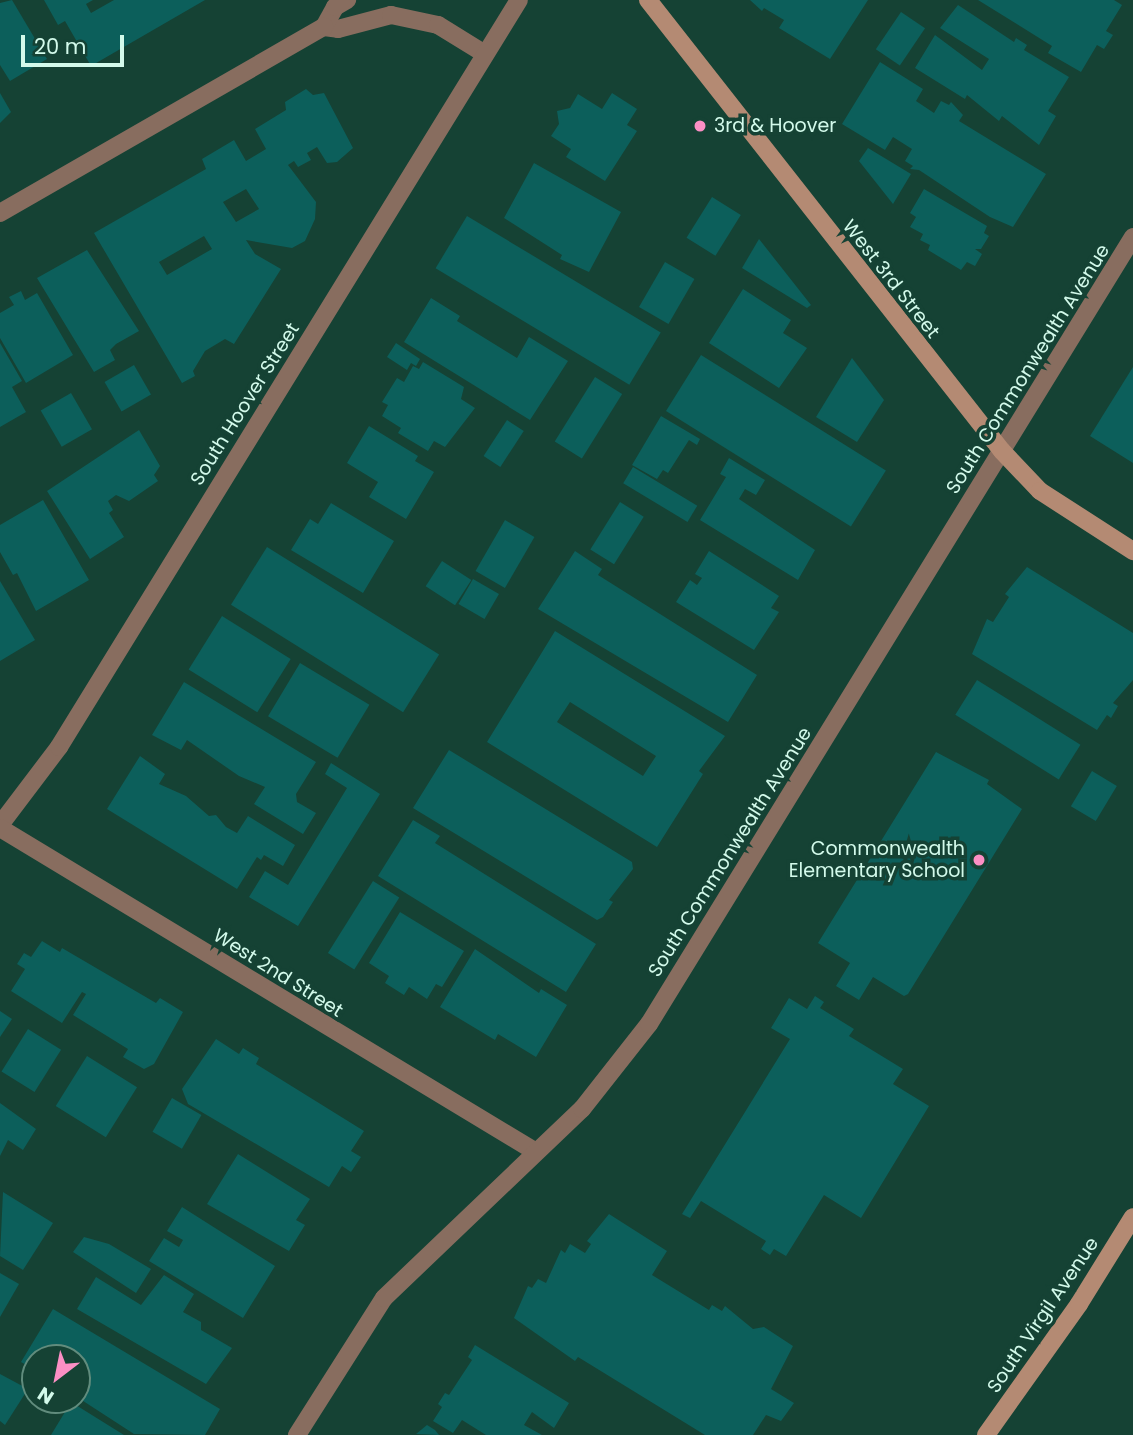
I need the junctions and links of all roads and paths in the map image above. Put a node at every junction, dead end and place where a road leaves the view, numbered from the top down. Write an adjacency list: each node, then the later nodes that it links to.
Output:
1 (347, 0): 4 (street)
2 (519, 0): 5 (street, South Hoover Street)
3 (648, 0): 8 (main road, West 3rd Street)
4 (324, 27): 5 (street); 6 (street)
5 (485, 54): 10 (street, South Hoover Street)
6 (0, 213)
7 (1133, 237): 8 (street, South Commonwealth Avenue)
8 (1002, 451): 9 (main road, West 3rd Street); 11 (street, South Commonwealth Avenue)
9 (1133, 551)
10 (0, 826): 11 (street, West 2nd Street)
11 (536, 1152): 14 (street, South Commonwealth Avenue)
12 (1133, 1217): 13 (main road, South Virgil Avenue)
13 (989, 1434)
14 (297, 1435)

